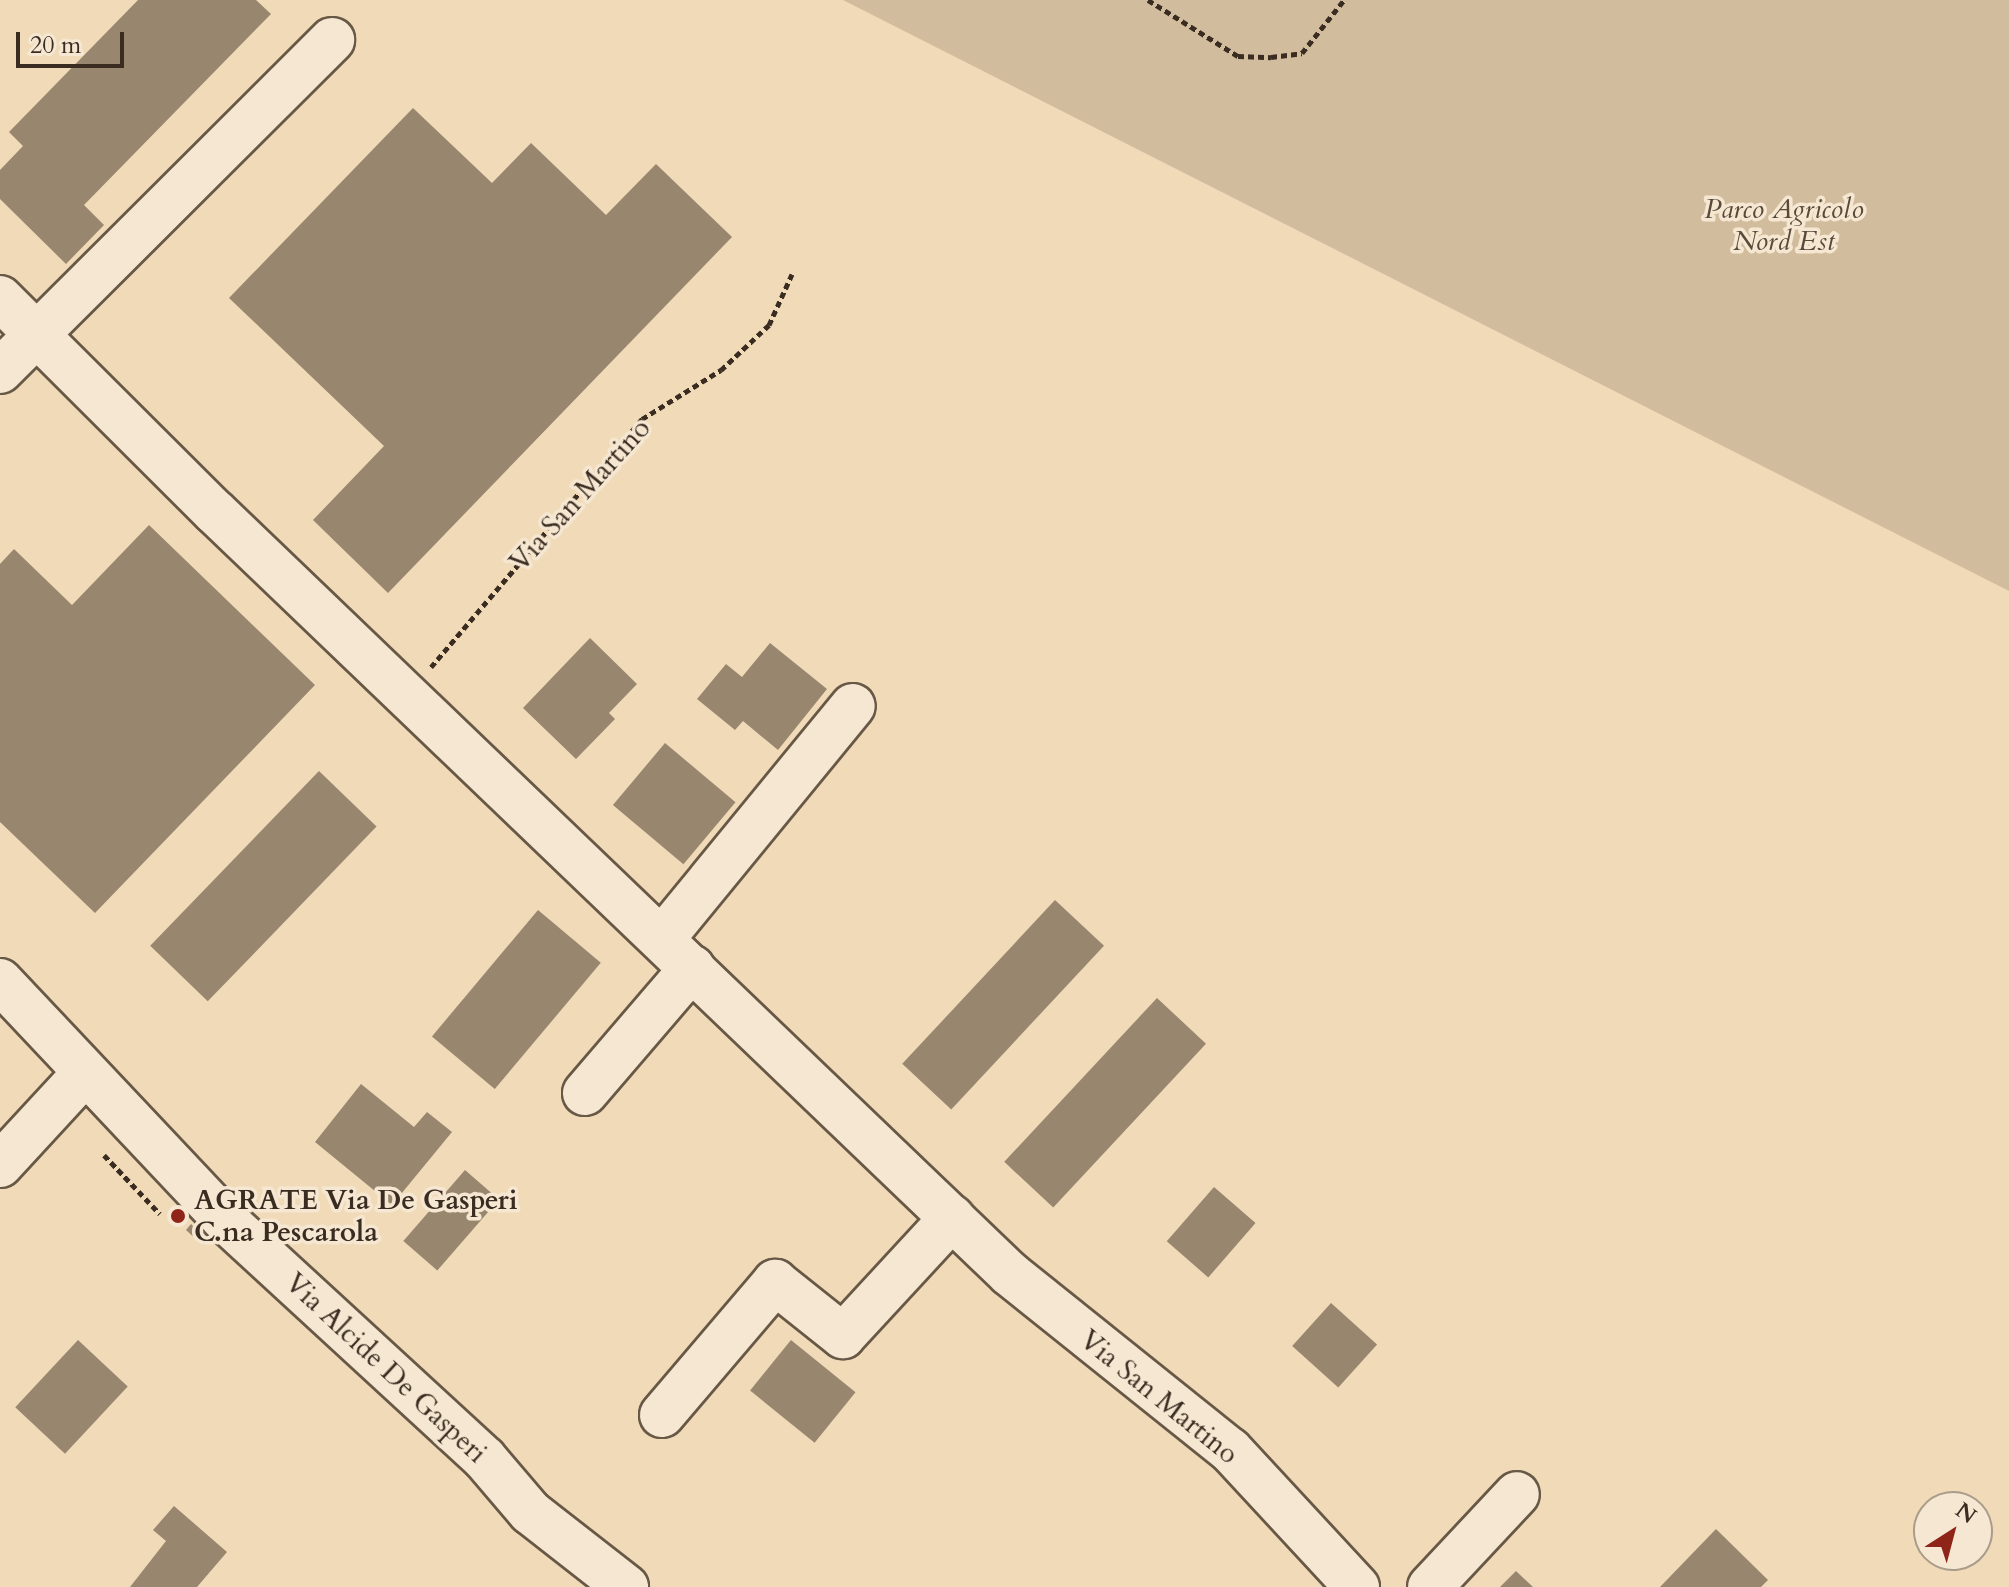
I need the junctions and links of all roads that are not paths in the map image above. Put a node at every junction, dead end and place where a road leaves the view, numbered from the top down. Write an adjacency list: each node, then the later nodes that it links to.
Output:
1 (332, 40): 3 (street)
2 (0, 298): 3 (street, Via San Martino)
3 (37, 334): 4 (street); 6 (street, Via San Martino)
4 (0, 371)
5 (853, 706): 6 (street)
6 (677, 954): 9 (street); 11 (street, Via San Martino)
7 (0, 981): 8 (street, Via Alcide De Gasperi)
8 (84, 1074): 10 (street); 14 (street, Via Alcide De Gasperi)
9 (585, 1093)
10 (0, 1165)
11 (952, 1218): 12 (street); 15 (street, Via San Martino)
12 (662, 1415)
13 (1517, 1494): 16 (street)
14 (626, 1587)
15 (1357, 1587)
16 (1430, 1587)

